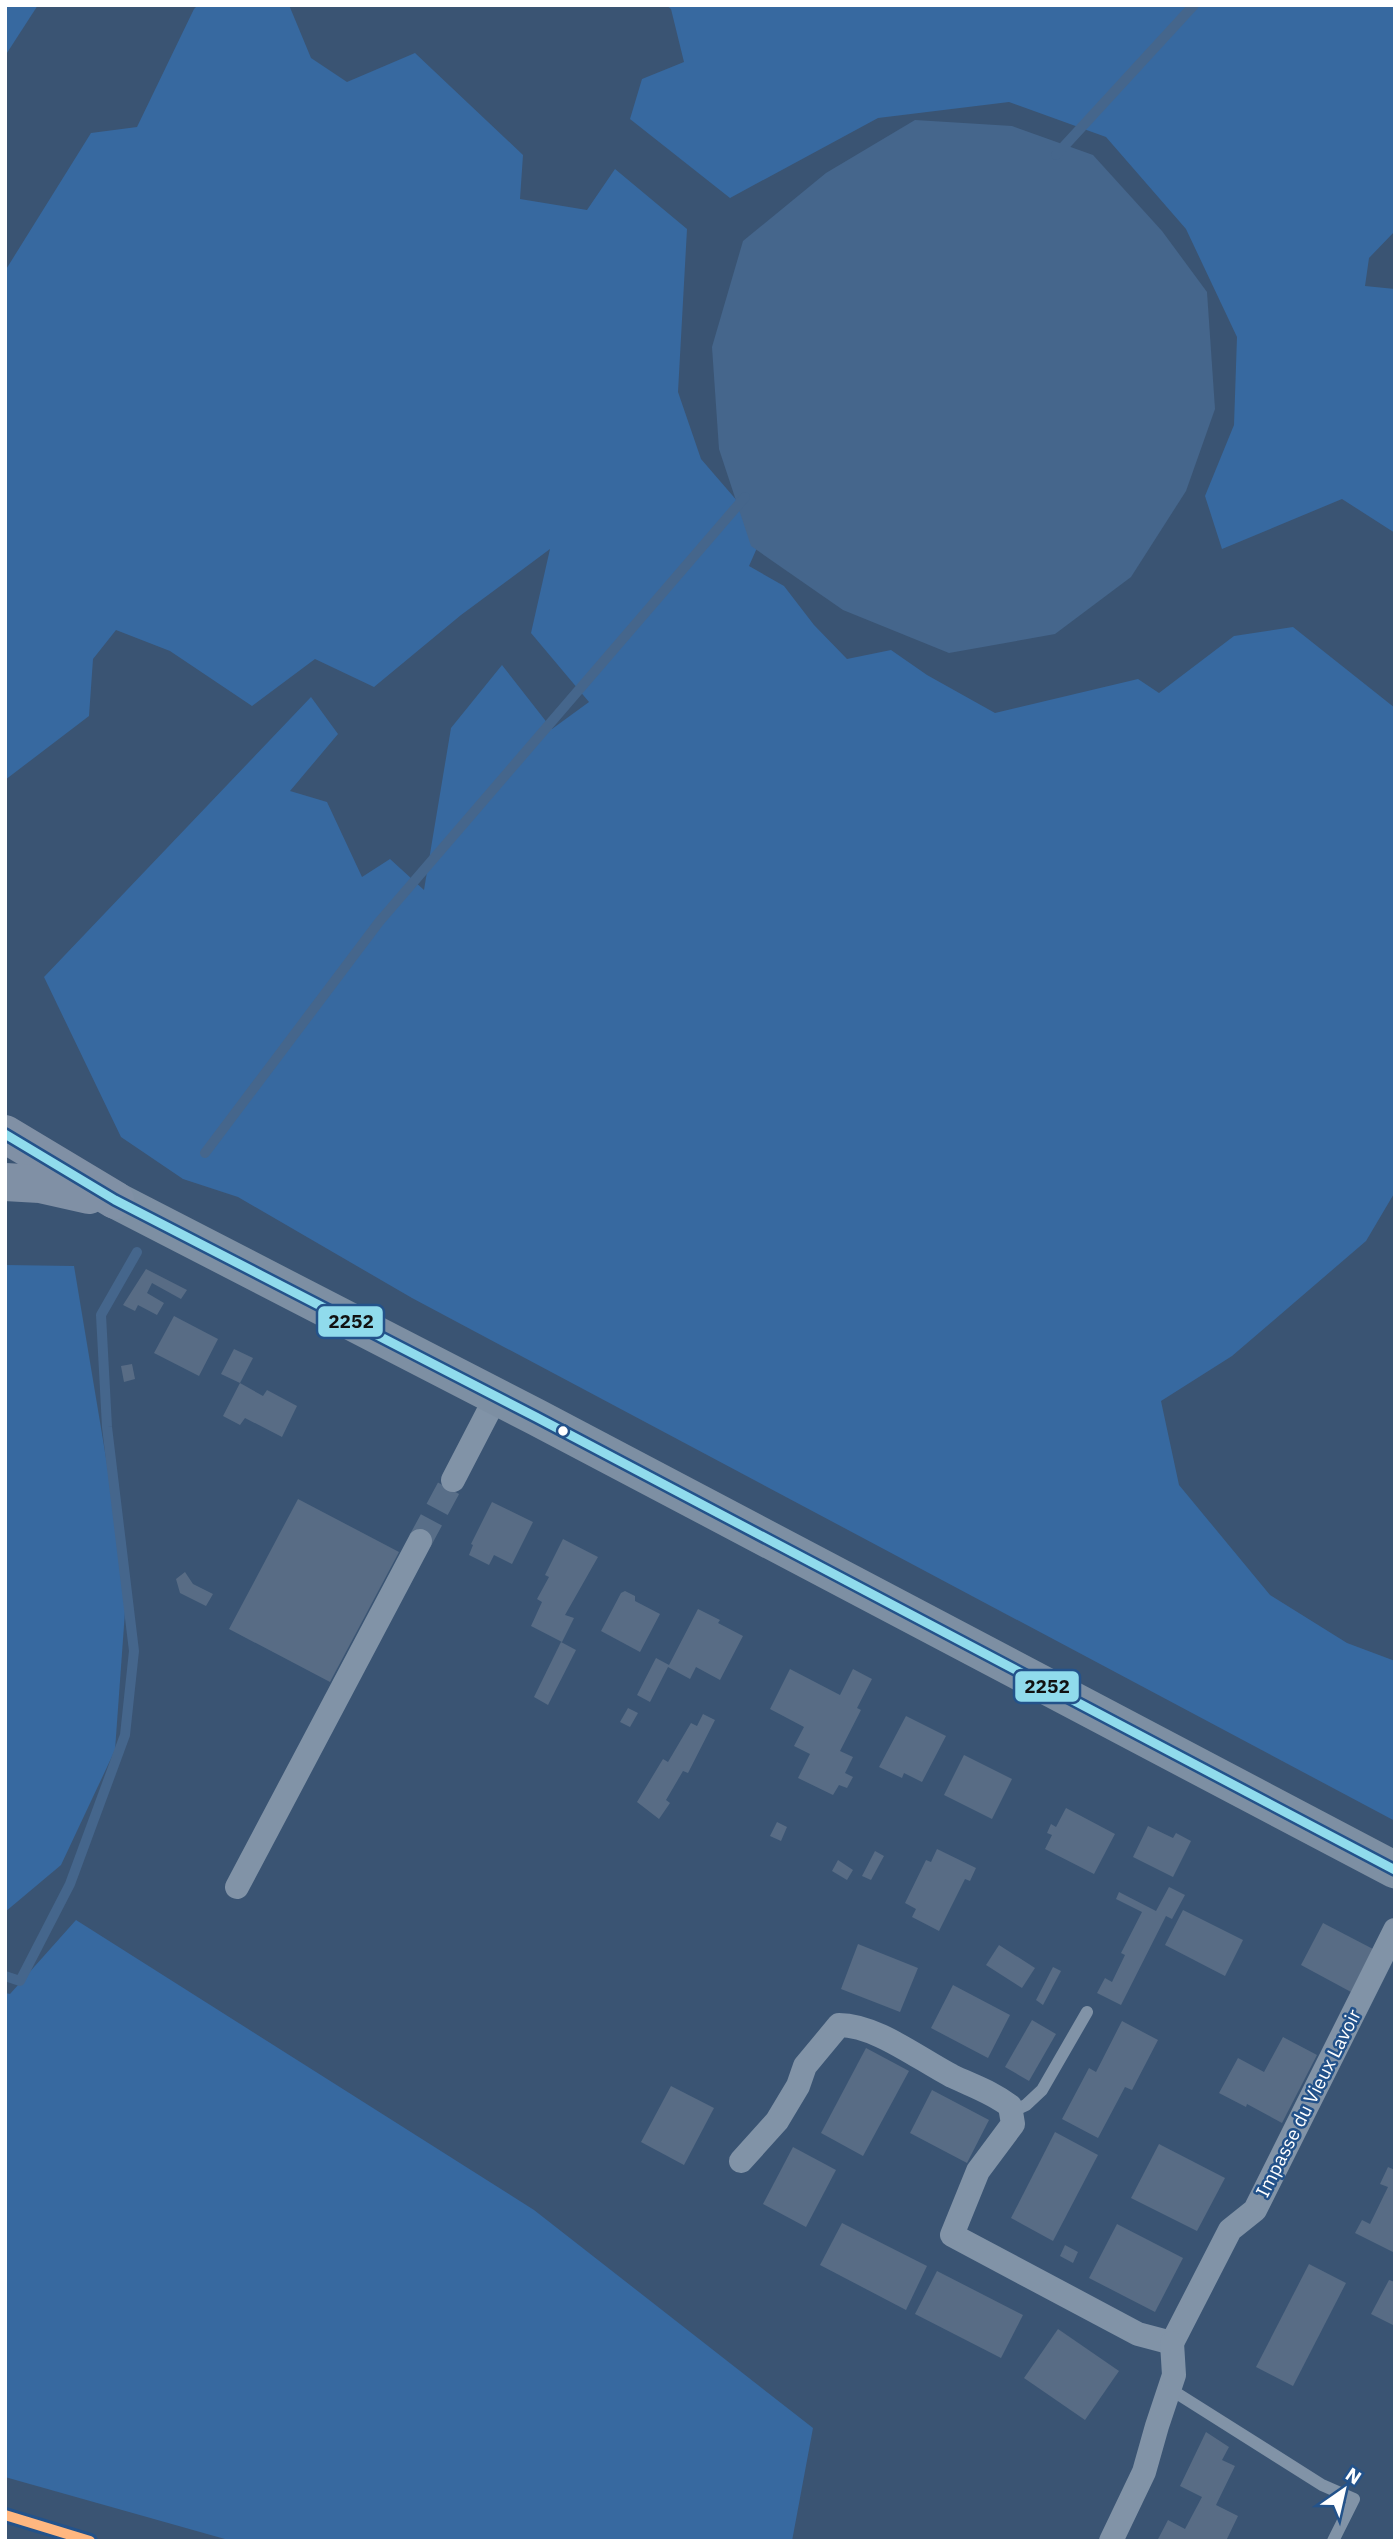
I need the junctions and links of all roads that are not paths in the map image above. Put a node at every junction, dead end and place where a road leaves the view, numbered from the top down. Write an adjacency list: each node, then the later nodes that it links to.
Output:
1 (5, 1134): 3 (main road)
2 (5, 1182): 3 (main road)
3 (115, 1200): 4 (main road)
4 (496, 1397): 5 (street); 7 (main road)
5 (453, 1480)
6 (420, 1541): 8 (street)
7 (1395, 1870)
8 (237, 1887)
9 (1395, 1930): 13 (street, Impasse du Vieux Lavoir)
10 (1087, 2012): 11 (lane)
11 (1011, 2112): 12 (street); 13 (street)
12 (741, 2161)
13 (1172, 2343): 14 (street, Impasse du Vieux Lavoir)
14 (1170, 2389): 15 (street, Impasse du Vieux Lavoir); 16 (lane)
15 (1111, 2541)
16 (1333, 2541)

